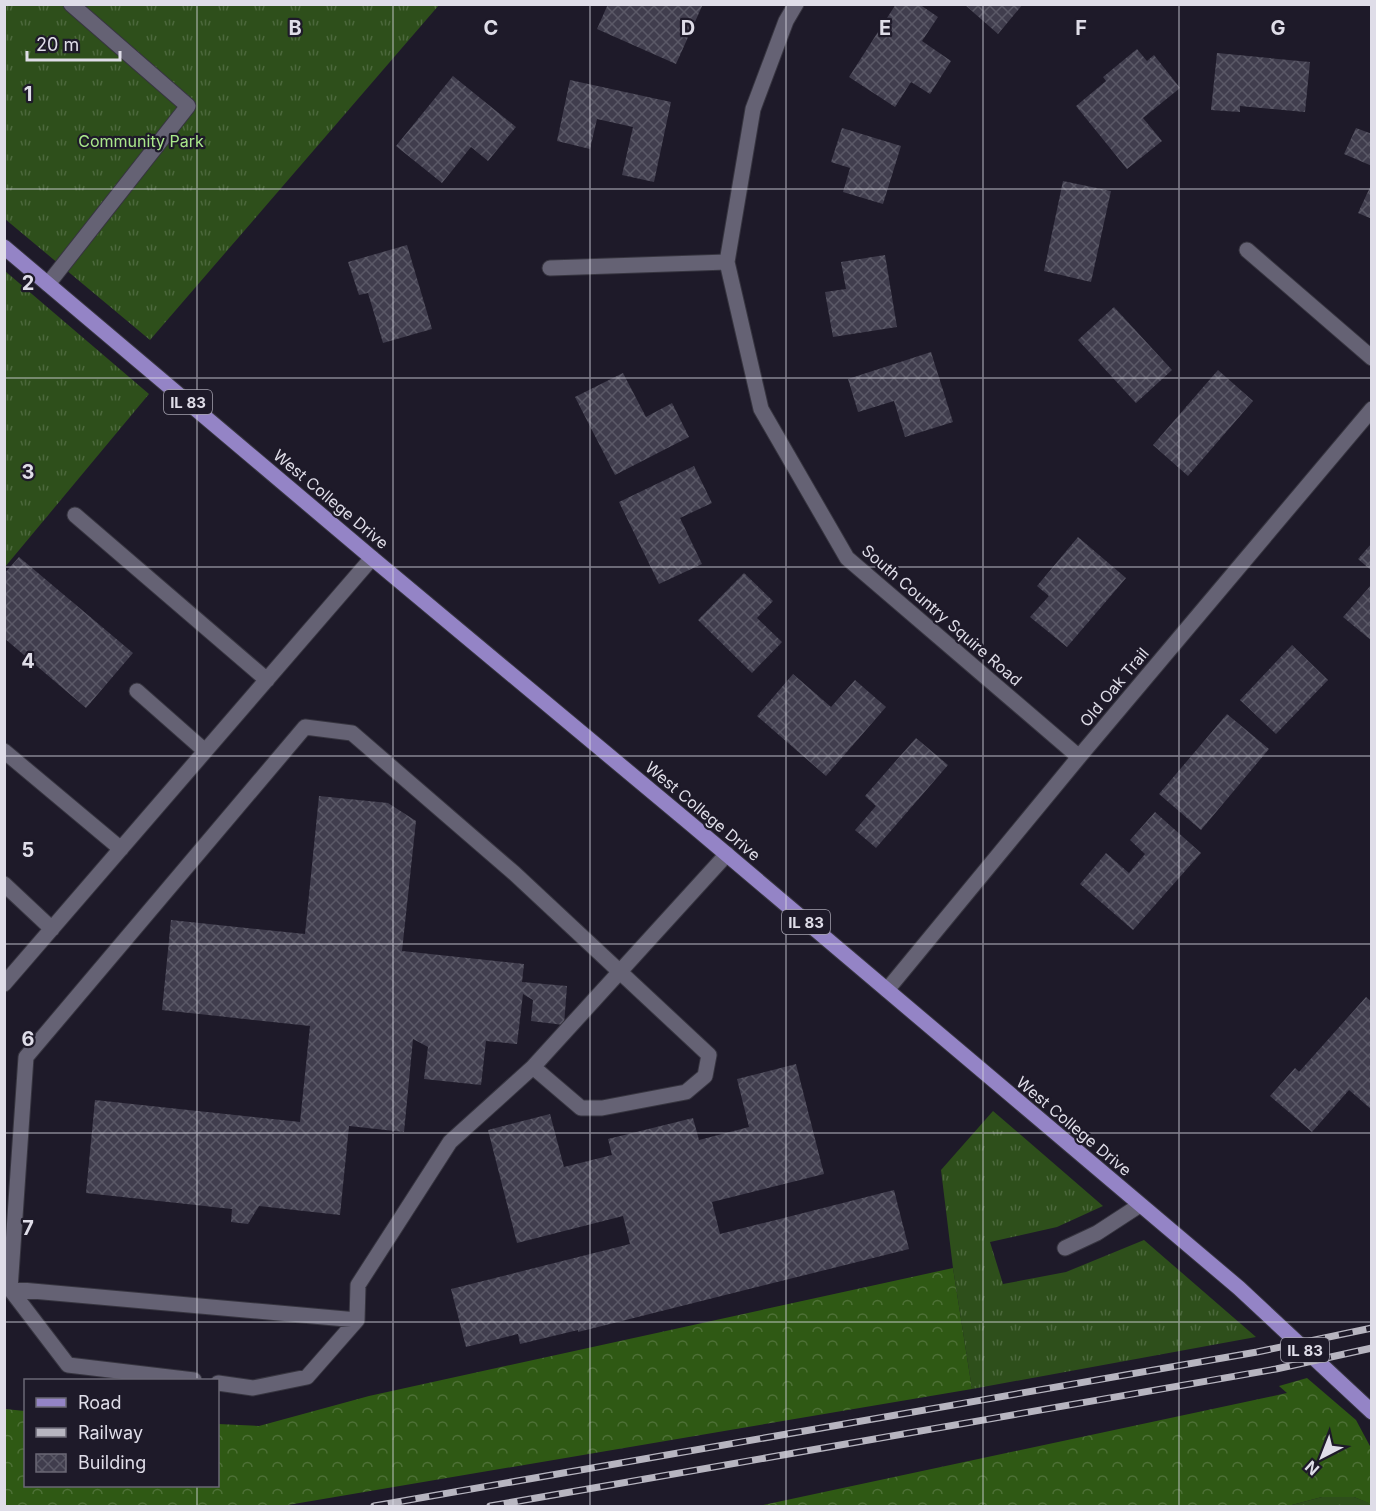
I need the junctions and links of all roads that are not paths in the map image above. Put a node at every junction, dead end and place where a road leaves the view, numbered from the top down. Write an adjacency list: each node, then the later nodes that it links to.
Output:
1 (70, 4): 7 (street)
2 (796, 4): 5 (street, South Country Squire Road)
3 (4, 247): 7 (main road, West College Drive / IL 83)
4 (1247, 250): 8 (street)
5 (727, 262): 6 (street); 16 (street, South Country Squire Road)
6 (550, 268)
7 (48, 284): 11 (main road, West College Drive / IL 83)
8 (1371, 358)
9 (1371, 409): 16 (street, Old Oak Trail)
10 (75, 515): 12 (street)
11 (372, 558): 12 (street); 18 (main road, West College Drive / IL 83)
12 (267, 680): 15 (street)
13 (136, 691): 15 (street)
14 (4, 751): 17 (street)
15 (206, 752): 17 (street)
16 (1078, 757): 23 (street, Old Oak Trail)
17 (121, 849): 20 (street)
18 (726, 854): 21 (street); 23 (main road, West College Drive / IL 83)
19 (4, 884): 20 (street)
20 (52, 929): 22 (street)
21 (620, 973): 24 (street); 24 (street); 27 (street)
22 (4, 984)
23 (887, 990): 25 (main road, West College Drive / IL 83)
24 (533, 1067): 28 (street)
25 (1140, 1205): 26 (street); 31 (main road, West College Drive / IL 83)
26 (1065, 1248)
27 (10, 1289): 28 (street); 29 (street)
28 (357, 1320): 30 (street)
29 (186, 1379)
30 (219, 1383)
31 (1371, 1412)

